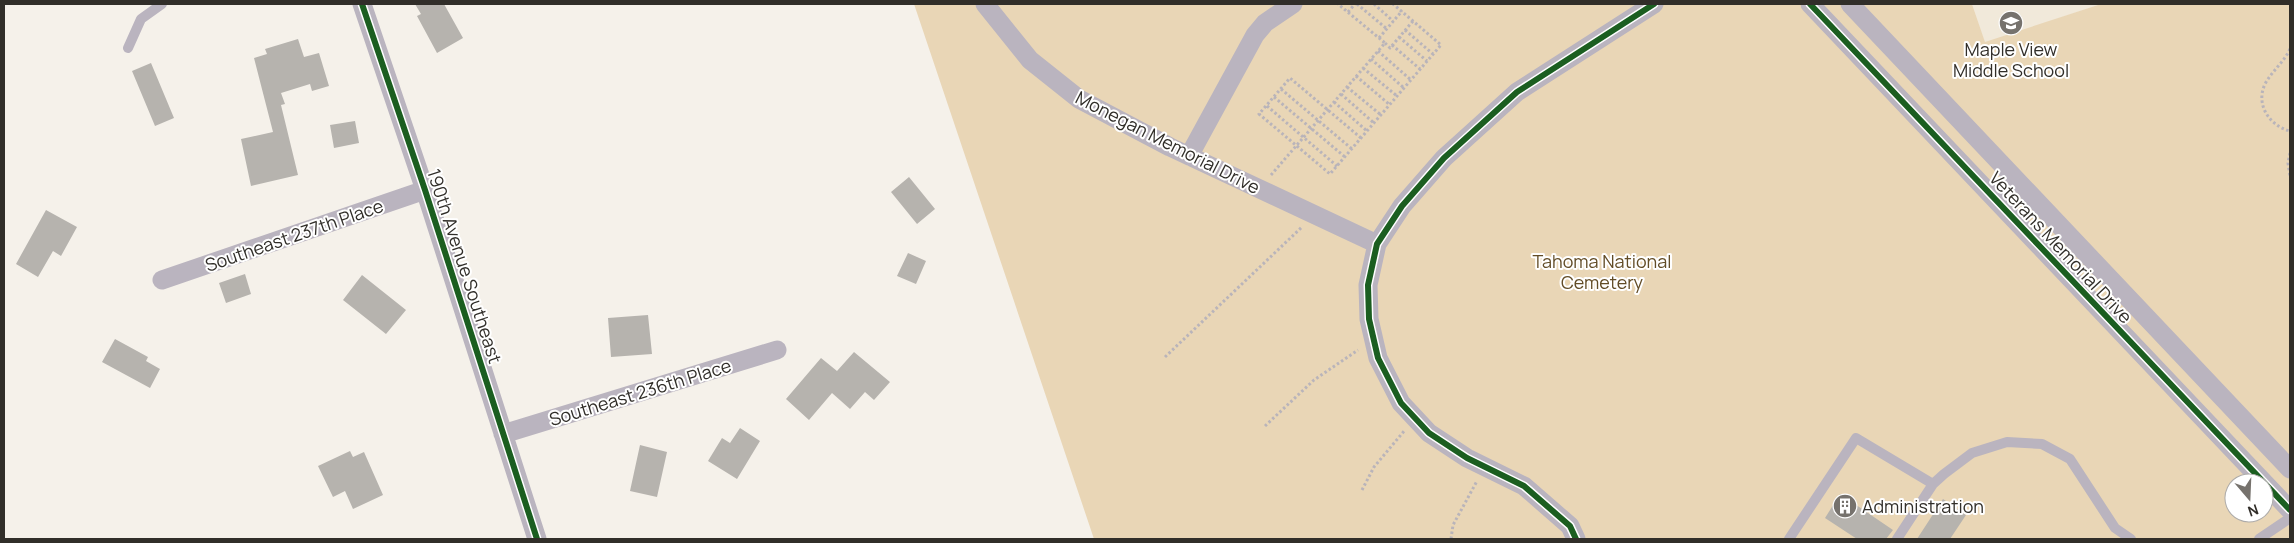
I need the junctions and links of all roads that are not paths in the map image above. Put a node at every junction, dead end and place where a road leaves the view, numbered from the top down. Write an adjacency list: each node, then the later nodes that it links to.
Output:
1 (162, 4): 8 (lane)
2 (362, 4): 10 (street, 190th Avenue Southeast)
3 (985, 4): 9 (street, Monegan Memorial Drive)
4 (1293, 4): 9 (street)
5 (1654, 4): 11 (street)
6 (1810, 4): 17 (street, Veterans Memorial Drive)
7 (1850, 4): 15 (street, Veterans Memorial Drive)
8 (128, 48)
9 (1189, 156): 11 (street, Monegan Memorial Drive)
10 (425, 190): 12 (street, Southeast 237th Place); 14 (street, 190th Avenue Southeast)
11 (1377, 244): 20 (street)
12 (162, 280)
13 (777, 350): 14 (street, Southeast 236th Place)
14 (503, 434): 19 (street, 190th Avenue Southeast)
15 (2290, 469)
16 (1934, 484): 21 (lane); 22 (lane); 23 (lane)
17 (2290, 510)
18 (2290, 518): 24 (lane)
19 (537, 539)
20 (1576, 539)
21 (1789, 539)
22 (1897, 539)
23 (2130, 539)
24 (2259, 539)

